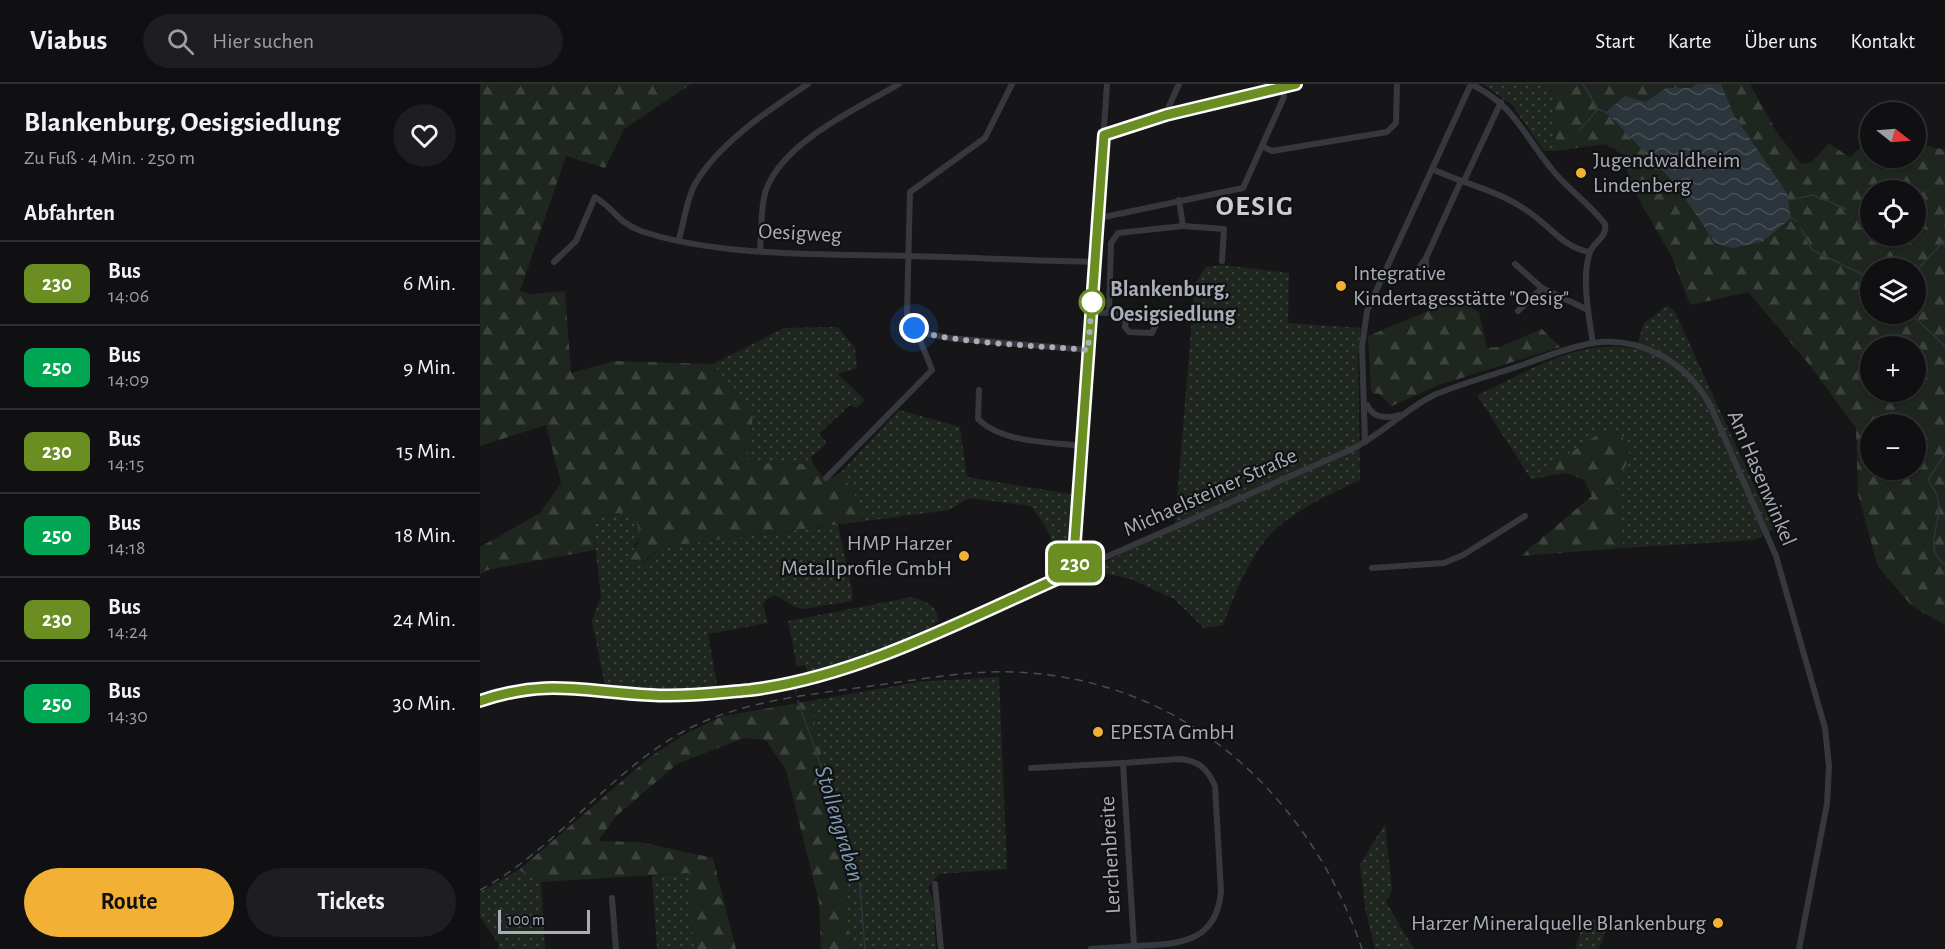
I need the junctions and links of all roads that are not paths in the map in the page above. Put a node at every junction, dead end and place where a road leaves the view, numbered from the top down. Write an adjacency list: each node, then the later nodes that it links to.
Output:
1 (808, 84): 19 (street)
2 (899, 84): 20 (street)
3 (1012, 84): 22 (street)
4 (1107, 84): 12 (street)
5 (1179, 84): 11 (street)
6 (1296, 84): 9 (street)
7 (1397, 84): 13 (street)
8 (1471, 84): 10 (street); 14 (street)
9 (1282, 87): 11 (street); 13 (street)
10 (1501, 102): 15 (street); 21 (street)
11 (1166, 115): 12 (street)
12 (1104, 135): 17 (street)
13 (1262, 146): 16 (street)
14 (1431, 169): 15 (street); 38 (street)
15 (1463, 181): 21 (street); 23 (street)
16 (1179, 200): 17 (street); 18 (street)
17 (1099, 218): 26 (street)
18 (1183, 226): 24 (street); 32 (street)
19 (679, 240): 20 (street, Oesigweg); 25 (street, Oesigweg)
20 (760, 250): 22 (street, Oesigweg)
21 (1590, 252): 29 (street)
22 (908, 256): 26 (street, Oesigweg); 34 (street)
23 (1425, 258)
24 (1222, 261)
25 (554, 262)
26 (1095, 262): 31 (street)
27 (1515, 264): 28 (street)
28 (1542, 288): 29 (street); 30 (street)
29 (1588, 310): 35 (street)
30 (1518, 311)
31 (1091, 312): 32 (street); 36 (street)
32 (1109, 314): 33 (street)
33 (1126, 314): 33 (street)
34 (917, 332): 36 (street); 42 (street)
35 (1593, 343): 39 (street, Am Hasenwinkel); 55 (street, Am Hasenwinkel)
36 (1088, 350): 41 (street)
37 (979, 390): 41 (street)
38 (1365, 401): 39 (street); 40 (street)
39 (1402, 414): 40 (street, Am Hasenwinkel)
40 (1365, 442): 45 (street, Michaelsteiner Straße)
41 (1082, 446): 45 (street)
42 (826, 478)
43 (1525, 516): 44 (street)
44 (1372, 568)
45 (1077, 570): 46 (street, Michaelsteiner Straße)
46 (480, 700)
47 (1123, 763): 48 (street, Lerchenbreite); 51 (street, Lerchenbreite); 51 (street, Lerchenbreite)
48 (1031, 768)
49 (935, 885): 53 (street)
50 (612, 898): 52 (street)
51 (1134, 947): 54 (street, Lerchenbreite)
52 (615, 949)
53 (941, 949)
54 (1090, 949)
55 (1799, 949)

